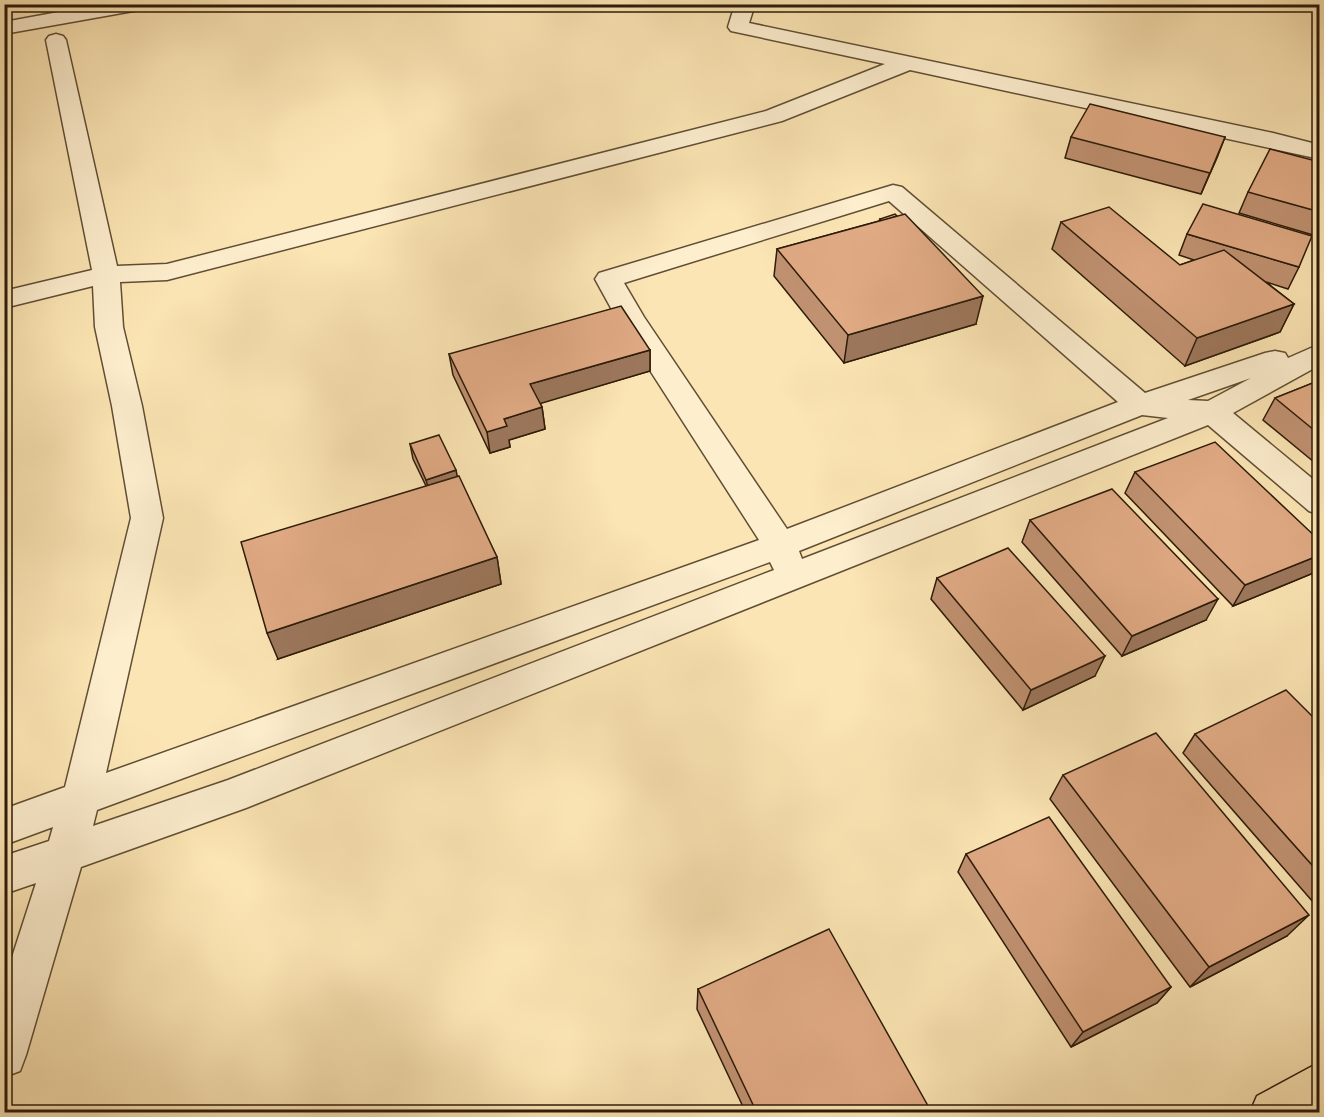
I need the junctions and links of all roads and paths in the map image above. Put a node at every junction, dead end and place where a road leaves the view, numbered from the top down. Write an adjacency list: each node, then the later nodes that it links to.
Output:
1 (139, 4): 3 (street)
2 (745, 4): 5 (street)
3 (4, 28)
4 (57, 40): 7 (street)
5 (910, 62): 6 (street); 7 (street)
6 (1320, 153)
7 (106, 275): 8 (street); 16 (street)
8 (4, 300)
9 (1320, 345): 11 (street)
10 (1320, 353): 12 (street)
11 (1140, 405): 12 (street); 14 (street); 14 (street)
12 (1212, 411): 13 (street); 15 (street)
13 (1320, 503)
14 (780, 545): 15 (street); 16 (street)
15 (792, 577): 18 (street)
16 (81, 800): 17 (street); 18 (street)
17 (4, 827)
18 (65, 853): 19 (street); 20 (street)
19 (4, 875)
20 (4, 1056)
21 (1320, 1084): 22 (highway)
22 (1273, 1113)

